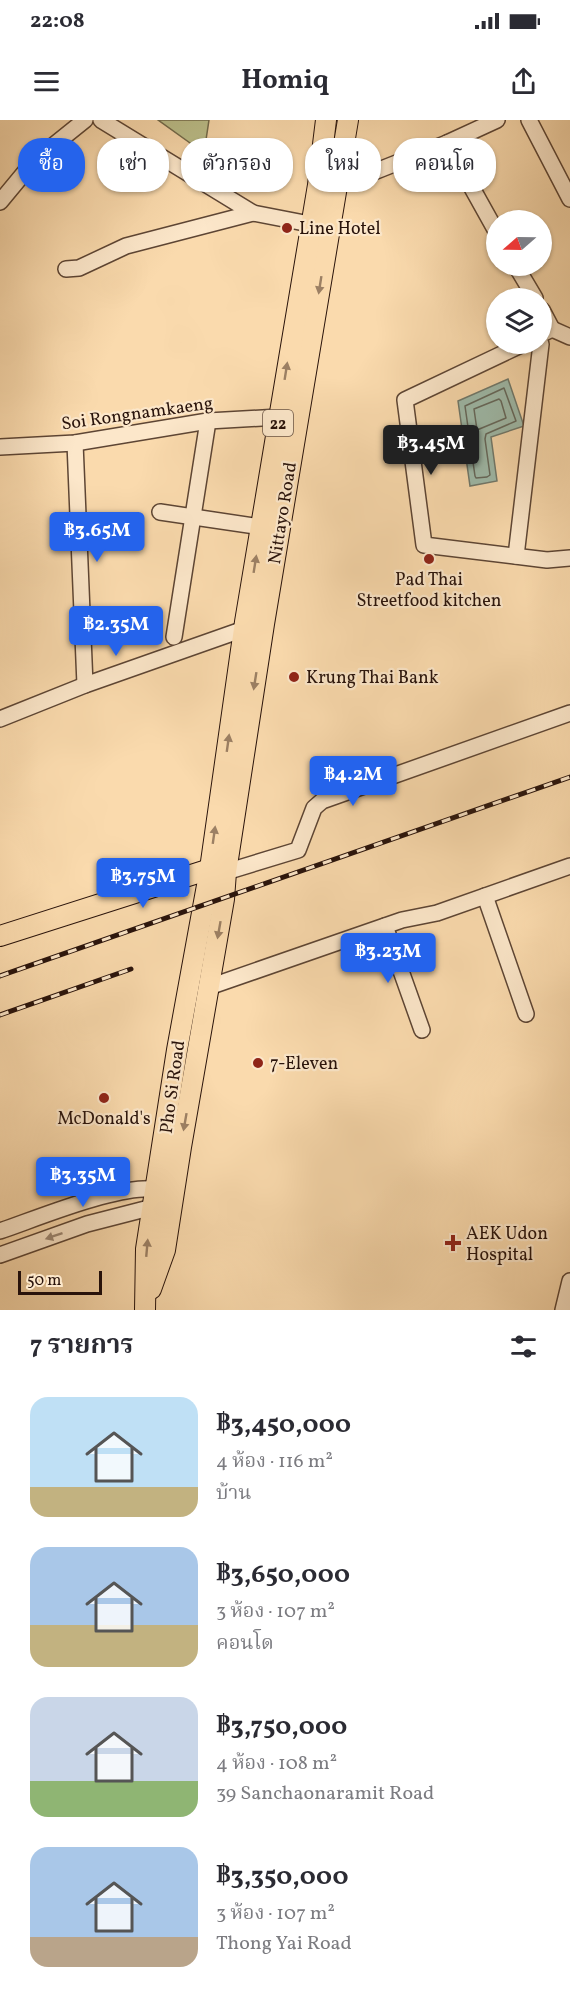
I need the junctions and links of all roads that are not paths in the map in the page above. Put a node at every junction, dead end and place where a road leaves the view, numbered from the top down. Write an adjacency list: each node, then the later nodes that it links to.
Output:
1 (85, 120): 13 (street)
2 (101, 120): 14 (street)
3 (326, 120): 7 (main road, Nittayo Road / 22)
4 (348, 120): 8 (main road, Nittayo Road / 22)
5 (497, 120): 9 (street)
6 (529, 120): 12 (street)
7 (326, 138)
8 (342, 138)
9 (458, 138)
10 (326, 192): 16 (main road, Nittayo Road / 22)
11 (474, 192): 15 (street)
12 (570, 199)
13 (0, 202)
14 (253, 213): 16 (street); 17 (street)
15 (486, 213)
16 (320, 226): 22 (main road, Nittayo Road / 22, one-way to 16); 31 (main road, Nittayo Road / 22, one-way to 31)
17 (66, 269)
18 (552, 332): 19 (street)
19 (570, 337)
20 (502, 354): 29 (street)
21 (540, 354): 29 (street)
22 (279, 417): 23 (street, Soi Rongnamkaeng); 28 (main road, Nittayo Road / 22)
23 (208, 421): 24 (street, Soi Rongnamkaeng); 27 (street)
24 (75, 443): 25 (street, Soi Rongnamkaeng); 33 (street)
25 (0, 447)
26 (160, 512): 27 (street)
27 (193, 517): 28 (street); 32 (street)
28 (261, 527): 31 (main road, Nittayo Road / 22, one-way to 28)
29 (516, 556): 30 (street)
30 (570, 558)
31 (251, 625): 33 (street); 37 (main road, Nittayo Road)
32 (174, 637)
33 (85, 685): 35 (street)
34 (570, 713): 37 (street)
35 (0, 719)
36 (570, 866): 38 (street)
37 (218, 870): 40 (main road); 41 (main road, Pho Si Road, one-way to 41); 45 (main road, Pho Si Road)
38 (485, 896): 39 (street); 42 (street)
39 (385, 926): 41 (street); 43 (street)
40 (0, 936)
41 (209, 987): 44 (main road, Pho Si Road, one-way to 44)
42 (526, 1014)
43 (422, 1030)
44 (181, 1147): 45 (main road, Pho Si Road); 49 (main road)
45 (163, 1200): 46 (street); 47 (street); 49 (main road, Pho Si Road); 52 (main road, Pho Si Road, one-way to 45)
46 (80, 1202): 47 (street); 48 (street)
47 (87, 1224): 50 (street, one-way to 50)
48 (0, 1231)
49 (165, 1250): 52 (main road, Pho Si Road)
50 (0, 1255)
51 (570, 1281): 53 (street)
52 (145, 1308)
53 (563, 1310)

